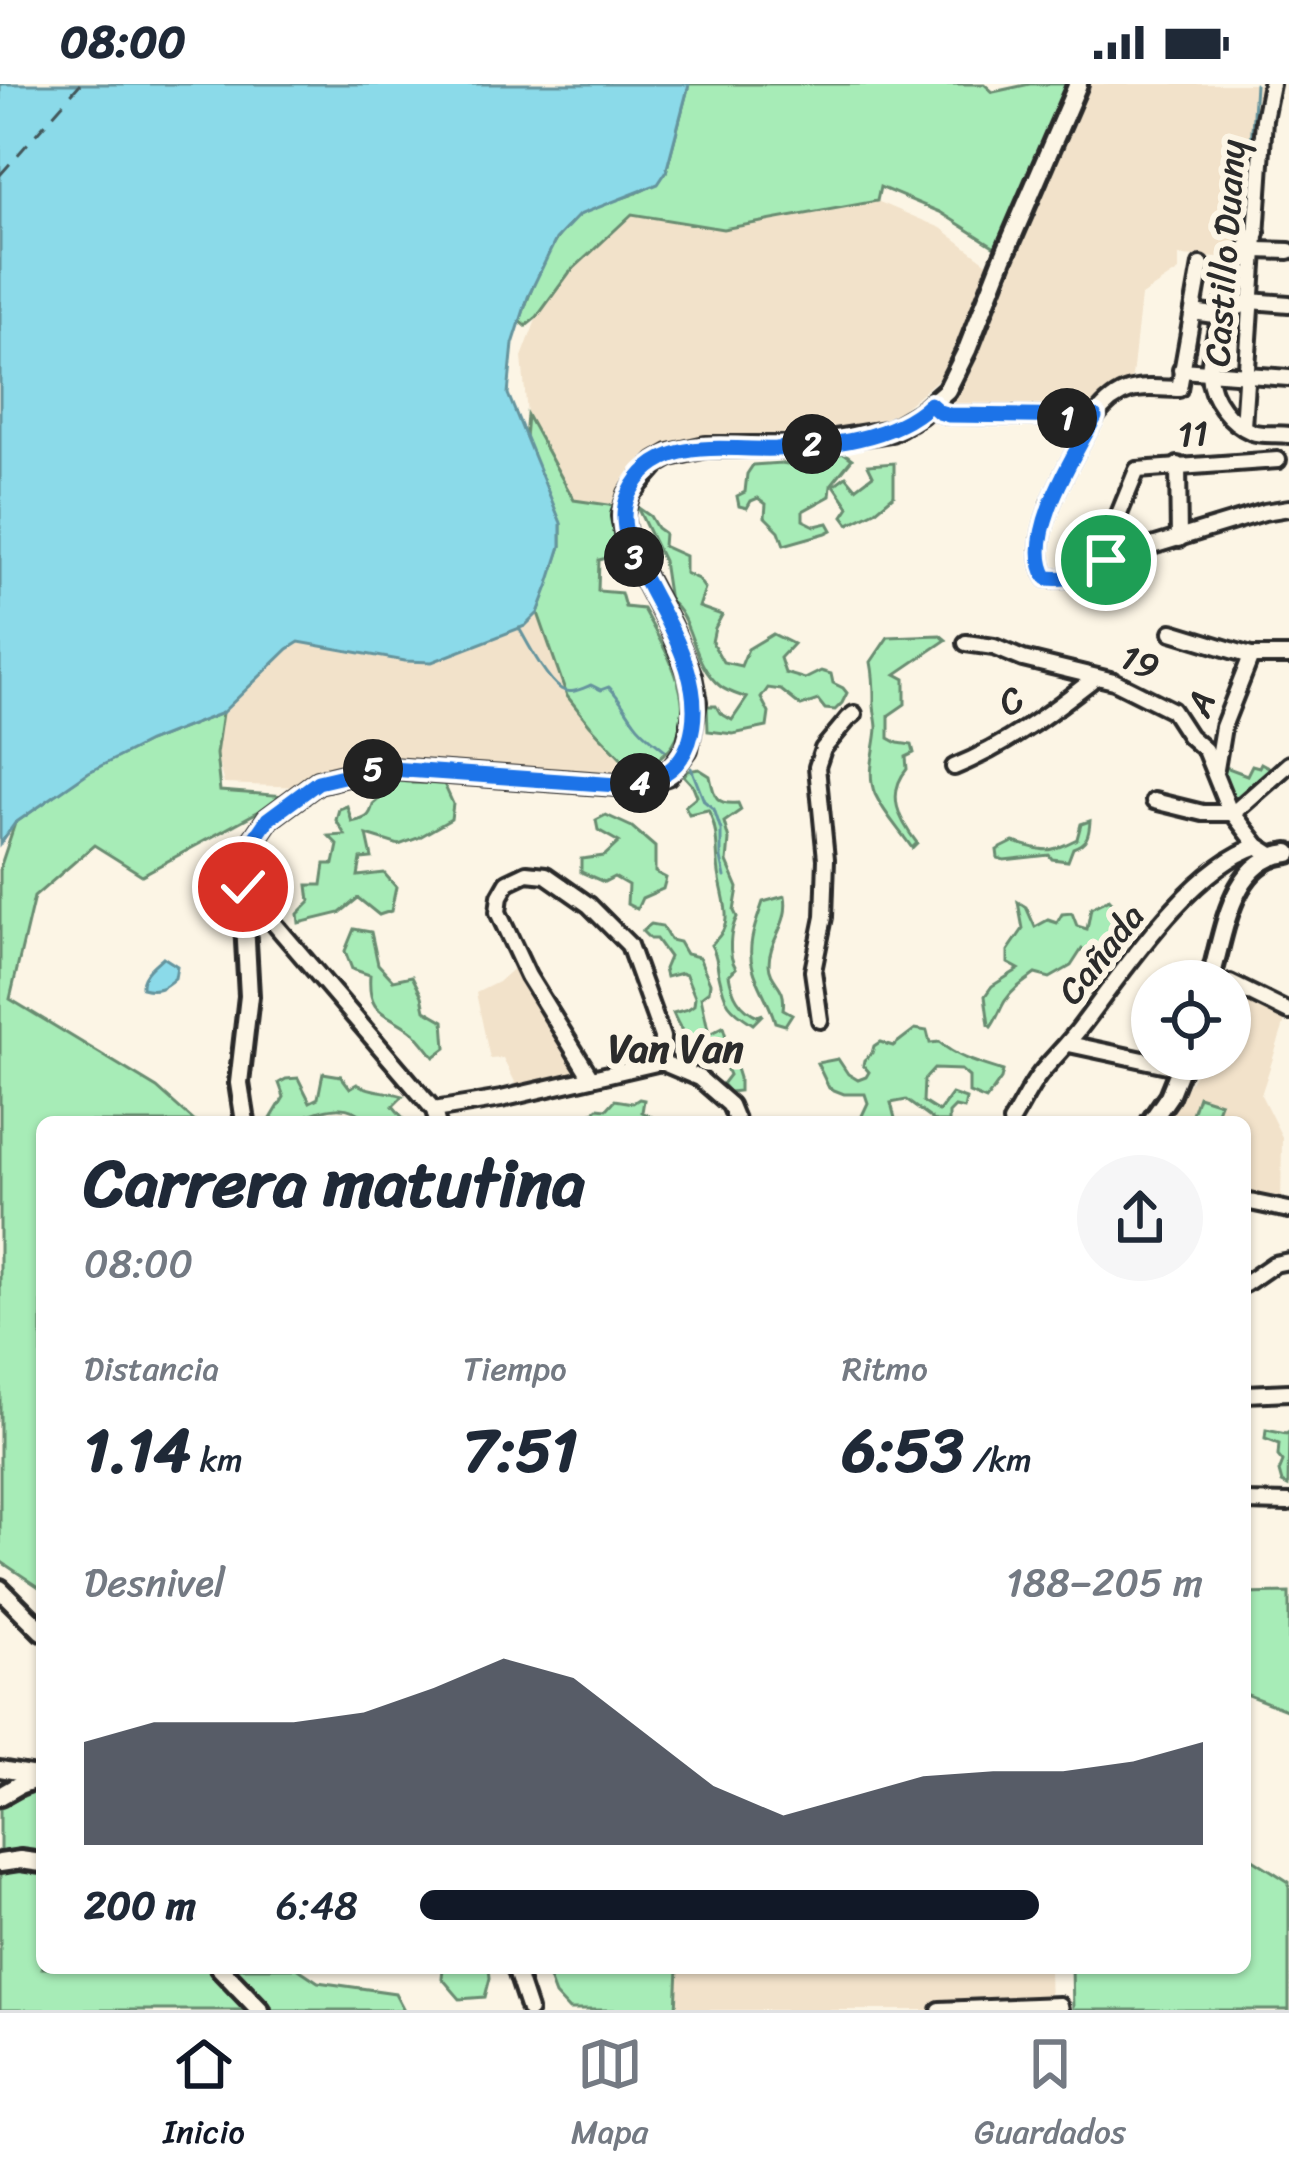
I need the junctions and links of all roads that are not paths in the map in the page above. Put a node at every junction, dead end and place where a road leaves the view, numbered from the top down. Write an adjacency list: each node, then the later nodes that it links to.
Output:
1 (1078, 84): 15 (main road)
2 (1271, 84): 3 (street, Castillo Duany)
3 (1257, 233): 4 (street, Castillo Duany); 10 (street)
4 (1257, 250): 5 (street); 7 (street, Castillo Duany)
5 (1289, 250)
6 (1201, 265): 9 (street)
7 (1251, 301): 8 (street); 10 (street); 13 (street, Castillo Duany)
8 (1289, 304)
9 (1193, 312): 10 (street); 11 (street)
10 (1221, 316): 12 (street)
11 (1181, 370): 12 (street); 16 (street)
12 (1209, 372): 13 (street); 17 (street)
13 (1246, 375): 14 (street); 17 (street, Castillo Duany)
14 (1289, 378)
15 (930, 404): 16 (street); 36 (main road)
16 (1095, 417): 23 (street)
17 (1243, 426): 18 (street)
18 (1289, 435)
19 (1278, 460): 20 (street, 11)
20 (1178, 465): 22 (street); 23 (street, 11)
21 (1289, 508): 22 (street)
22 (1179, 539): 23 (street)
23 (1106, 560)
24 (1172, 632): 26 (street)
25 (966, 643): 28 (street, 19)
26 (1251, 656): 27 (street); 32 (street, A)
27 (1289, 656)
28 (1096, 676): 31 (street, C); 32 (street, 19)
29 (854, 714): 40 (street)
30 (1289, 764): 34 (street)
31 (954, 767)
32 (1216, 774): 34 (street, 19)
33 (1154, 801): 34 (street)
34 (1233, 813): 35 (street, 19)
35 (1273, 851): 37 (main road); 41 (street, Cañada)
36 (243, 887): 46 (main road); 47 (street)
37 (1223, 960)
38 (1251, 995): 39 (street)
39 (1289, 1012)
40 (820, 1020)
41 (1069, 1044): 42 (street); 49 (street, Cañada)
42 (1131, 1054)
43 (661, 1062): 44 (street); 44 (street); 48 (street)
44 (590, 1076): 47 (street)
45 (1175, 1080): 50 (main road)
46 (244, 1116)
47 (436, 1116)
48 (735, 1116)
49 (1016, 1116)
50 (1155, 1116)
51 (1251, 1203): 52 (street)
52 (1289, 1210)
53 (1289, 1261): 54 (street)
54 (1251, 1280)
55 (1289, 1392): 56 (street)
56 (1251, 1394)
57 (1251, 1502): 58 (street)
58 (1289, 1503)
59 (0, 1589): 60 (main road)
60 (36, 1625)
61 (0, 1769): 62 (street)
62 (36, 1776)
63 (36, 1779): 64 (main road)
64 (0, 1796)
65 (36, 1862): 66 (main road)
66 (0, 1863)
67 (226, 1974): 70 (main road)
68 (517, 1974): 71 (street)
69 (1059, 2007): 72 (street)
70 (260, 2010)
71 (530, 2010)
72 (940, 2010)

